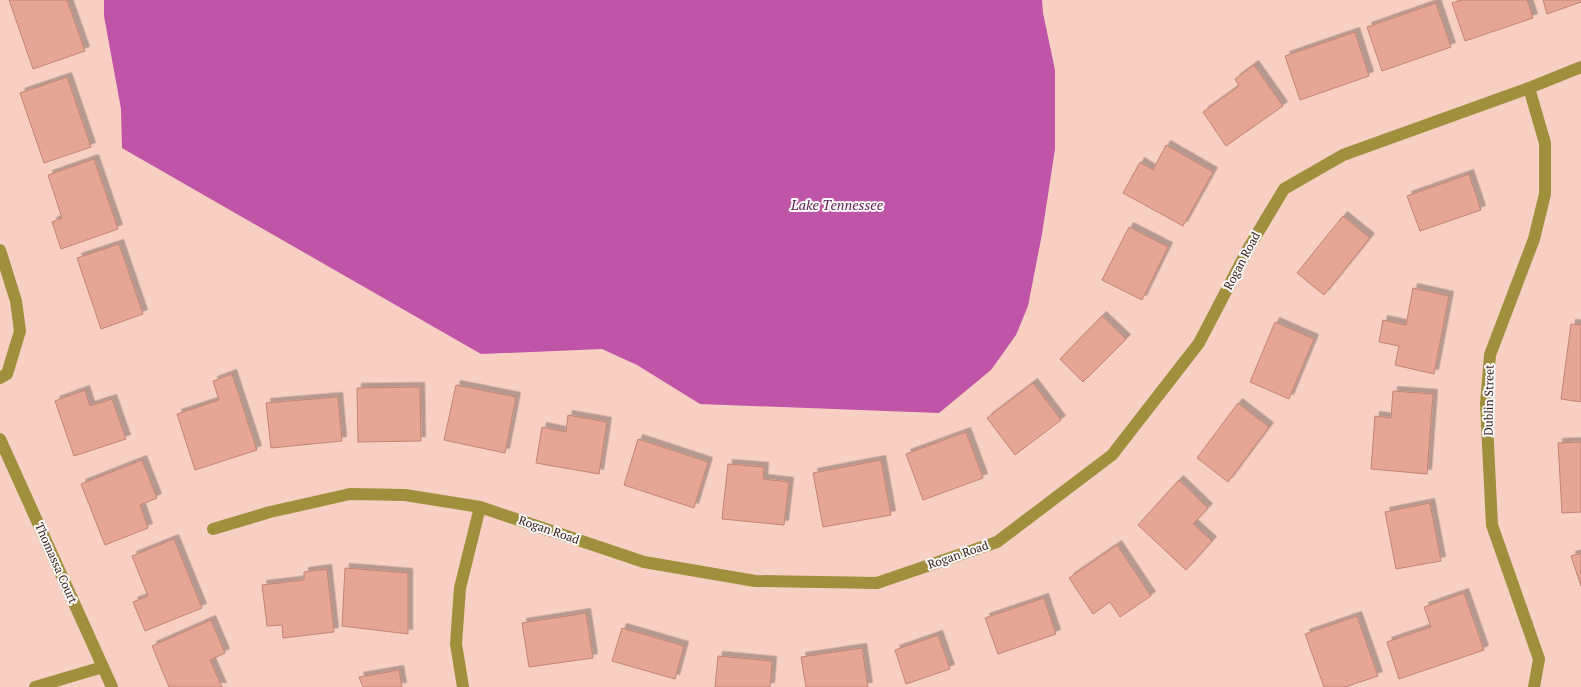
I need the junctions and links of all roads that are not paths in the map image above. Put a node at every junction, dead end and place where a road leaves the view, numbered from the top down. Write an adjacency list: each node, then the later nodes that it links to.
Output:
1 (1581, 67): 2 (street, Rogan Road)
2 (1529, 88): 6 (street, Rogan Road); 12 (street, Dublin Street)
3 (0, 250): 4 (street)
4 (0, 378)
5 (0, 439): 8 (street, Thomassa Court)
6 (480, 507): 7 (street, Rogan Road); 11 (street)
7 (213, 529)
8 (103, 667): 9 (street); 10 (street, Thomassa Court)
9 (35, 687)
10 (112, 687)
11 (464, 687)
12 (1535, 687)

